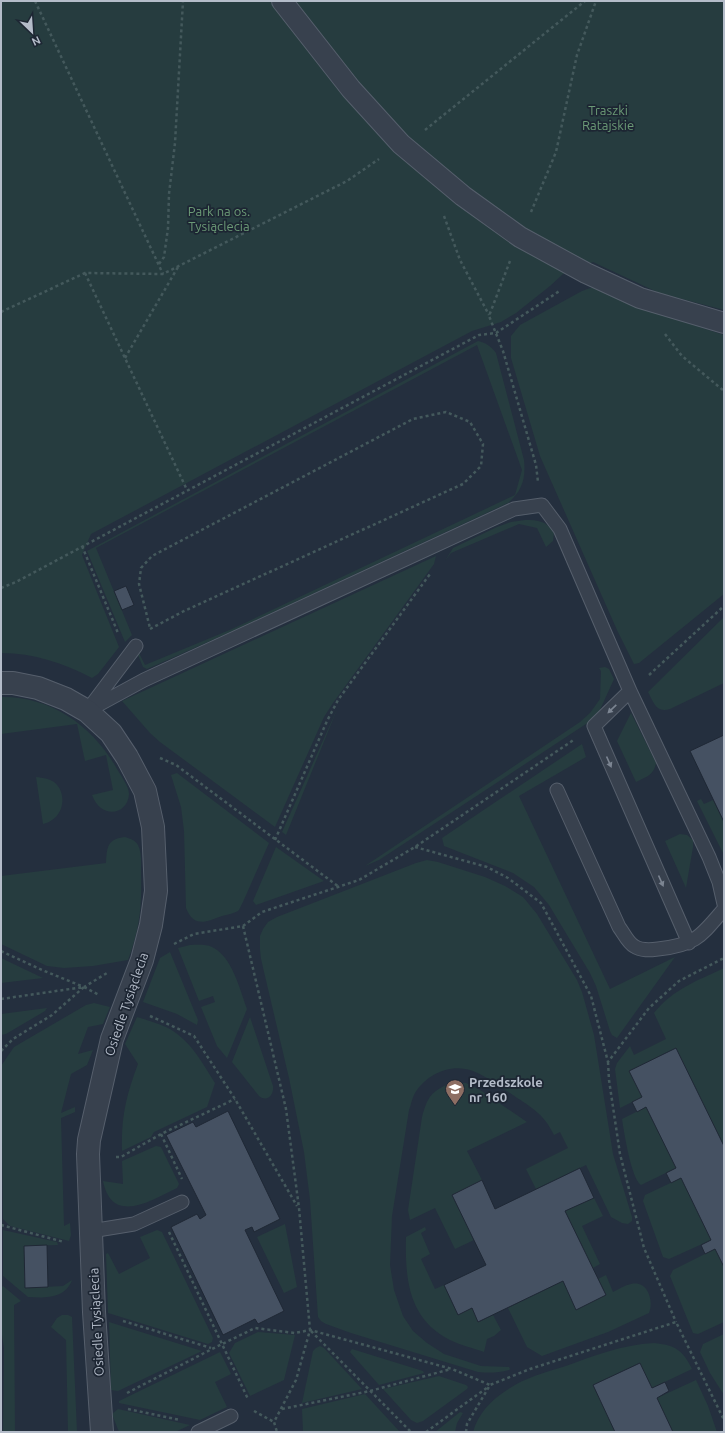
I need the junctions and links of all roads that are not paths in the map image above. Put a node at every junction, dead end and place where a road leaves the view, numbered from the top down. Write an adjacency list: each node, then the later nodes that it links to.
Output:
1 (282, 1): 2 (street)
2 (724, 323)
3 (136, 646): 6 (lane)
4 (1, 683): 6 (street, Osiedle Tysiąclecia)
5 (630, 691): 6 (lane); 8 (lane); 10 (lane, one-way to 10)
6 (87, 711): 12 (street, Osiedle Tysiąclecia)
7 (557, 790): 10 (lane)
8 (724, 904)
9 (724, 909): 10 (lane)
10 (689, 943)
11 (182, 1202): 12 (lane)
12 (91, 1231): 15 (street, Osiedle Tysiąclecia)
13 (231, 1416): 14 (lane)
14 (204, 1429)
15 (102, 1432)

